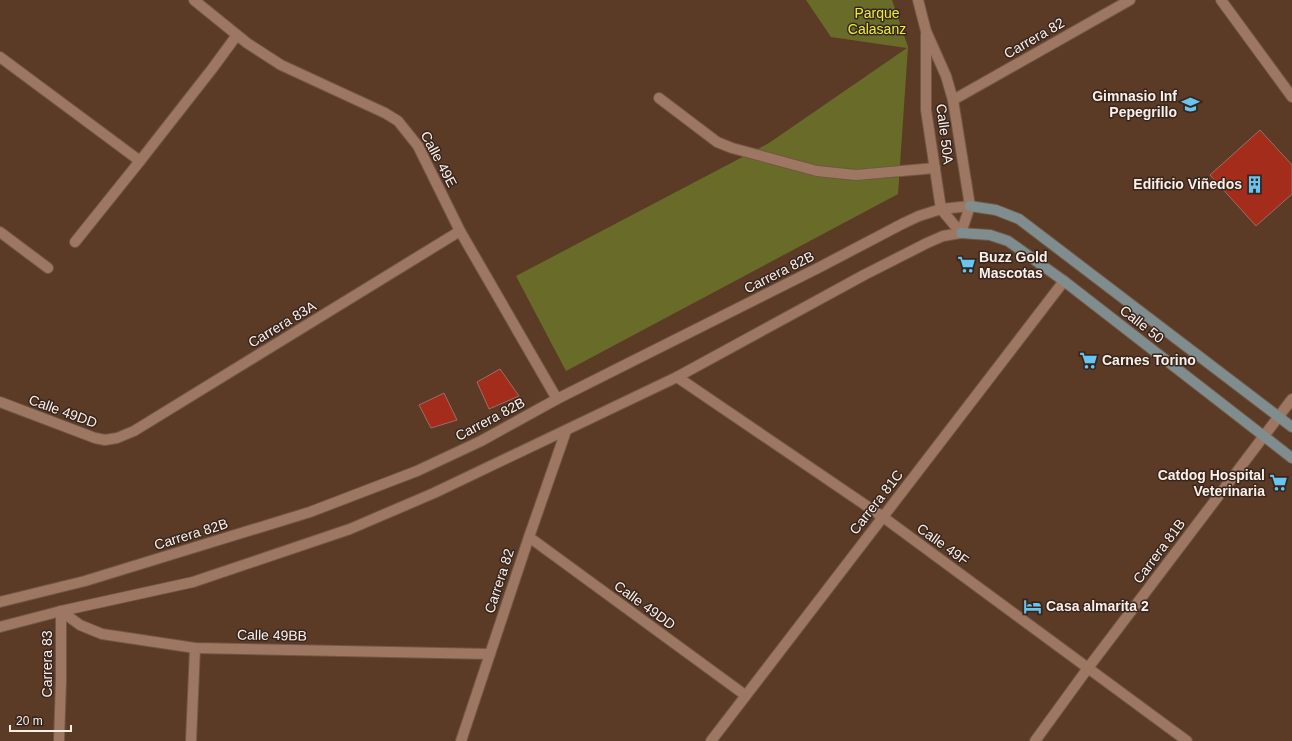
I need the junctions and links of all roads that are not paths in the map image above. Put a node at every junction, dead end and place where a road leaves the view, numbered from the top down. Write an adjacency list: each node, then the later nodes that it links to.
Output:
1 (194, 0): 6 (street, Calle 49E)
2 (918, 0): 5 (street, Calle 50A)
3 (1130, 0): 10 (street, Carrera 82)
4 (1221, 0): 8 (street)
5 (926, 31): 10 (street, Calle 50A); 12 (street, Calle 50A)
6 (237, 35): 11 (street); 16 (street, Calle 49E)
7 (0, 57): 11 (street)
8 (1292, 97)
9 (658, 98): 12 (street)
10 (953, 100): 13 (street, Calle 50A)
11 (140, 161): 19 (street)
12 (935, 168): 14 (street, Calle 50A)
13 (970, 206): 14 (street, Carrera 82B); 15 (main road, Carrera 82B); 18 (street)
14 (941, 209): 18 (street); 23 (street, Carrera 82B)
15 (996, 210): 26 (main road, Calle 50)
16 (460, 231): 23 (street, Calle 49E); 30 (street, Carrera 83A)
17 (0, 232): 20 (street)
18 (962, 233): 21 (main road, Calle 50); 22 (street)
19 (75, 242)
20 (48, 268)
21 (1064, 281): 29 (main road, Calle 50); 32 (street, Carrera 81C)
22 (677, 377): 28 (street); 32 (street, Calle 49F)
23 (557, 399): 34 (street, Carrera 82B)
24 (1292, 399): 26 (street, Carrera 81B)
25 (0, 402): 30 (street, Calle 49DD)
26 (1278, 417): 27 (main road, Calle 50); 29 (street, Carrera 81B)
27 (1292, 427)
28 (566, 431): 33 (street, Carrera 82); 35 (street)
29 (1264, 436): 31 (main road, Calle 50); 39 (street, Carrera 81B)
30 (117, 438)
31 (1292, 458)
32 (883, 517): 39 (street, Calle 49F); 40 (street, Carrera 81C)
33 (529, 537): 38 (street, Carrera 82); 40 (street, Calle 49DD)
34 (0, 602)
35 (61, 611): 36 (street); 37 (street, Calle 49BB); 41 (street, Carrera 83)
36 (0, 627)
37 (195, 648): 38 (street, Calle 49BB); 42 (street)
38 (490, 654): 43 (street, Carrera 82)
39 (1088, 668): 45 (street, Carrera 81B); 46 (street, Calle 49F)
40 (745, 696): 44 (street, Carrera 81C)
41 (60, 741)
42 (191, 741)
43 (461, 741)
44 (711, 741)
45 (1035, 741)
46 (1187, 741)

